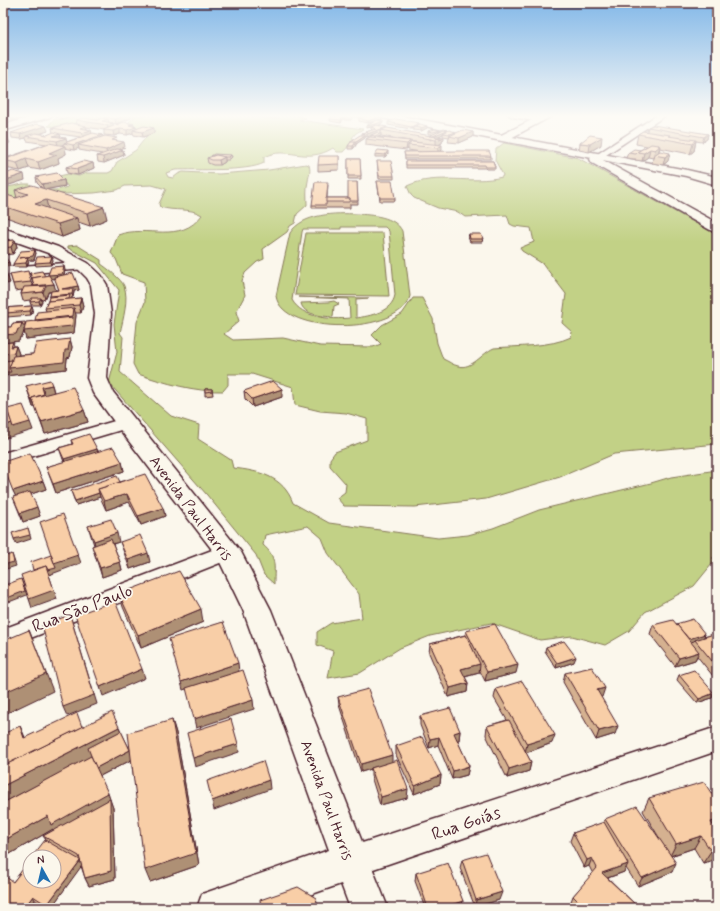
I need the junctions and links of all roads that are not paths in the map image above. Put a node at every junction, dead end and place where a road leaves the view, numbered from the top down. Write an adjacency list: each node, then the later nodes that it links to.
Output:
1 (597, 157): 4 (main road)
2 (600, 158): 3 (main road)
3 (717, 181)
4 (717, 228)
5 (3, 232): 6 (main road, Avenida Paul Harris)
6 (83, 266): 7 (street); 8 (main road, Avenida Paul Harris)
7 (3, 271)
8 (125, 423): 9 (street); 10 (main road, Avenida Paul Harris)
9 (3, 459)
10 (228, 552): 11 (street, Rua São Paulo); 13 (main road, Avenida Paul Harris)
11 (3, 639)
12 (717, 739): 13 (street, Rua Goiás)
13 (350, 862): 14 (main road, Rua Goiás); 15 (main road, Avenida Paul Harris)
14 (216, 908)
15 (369, 908)

